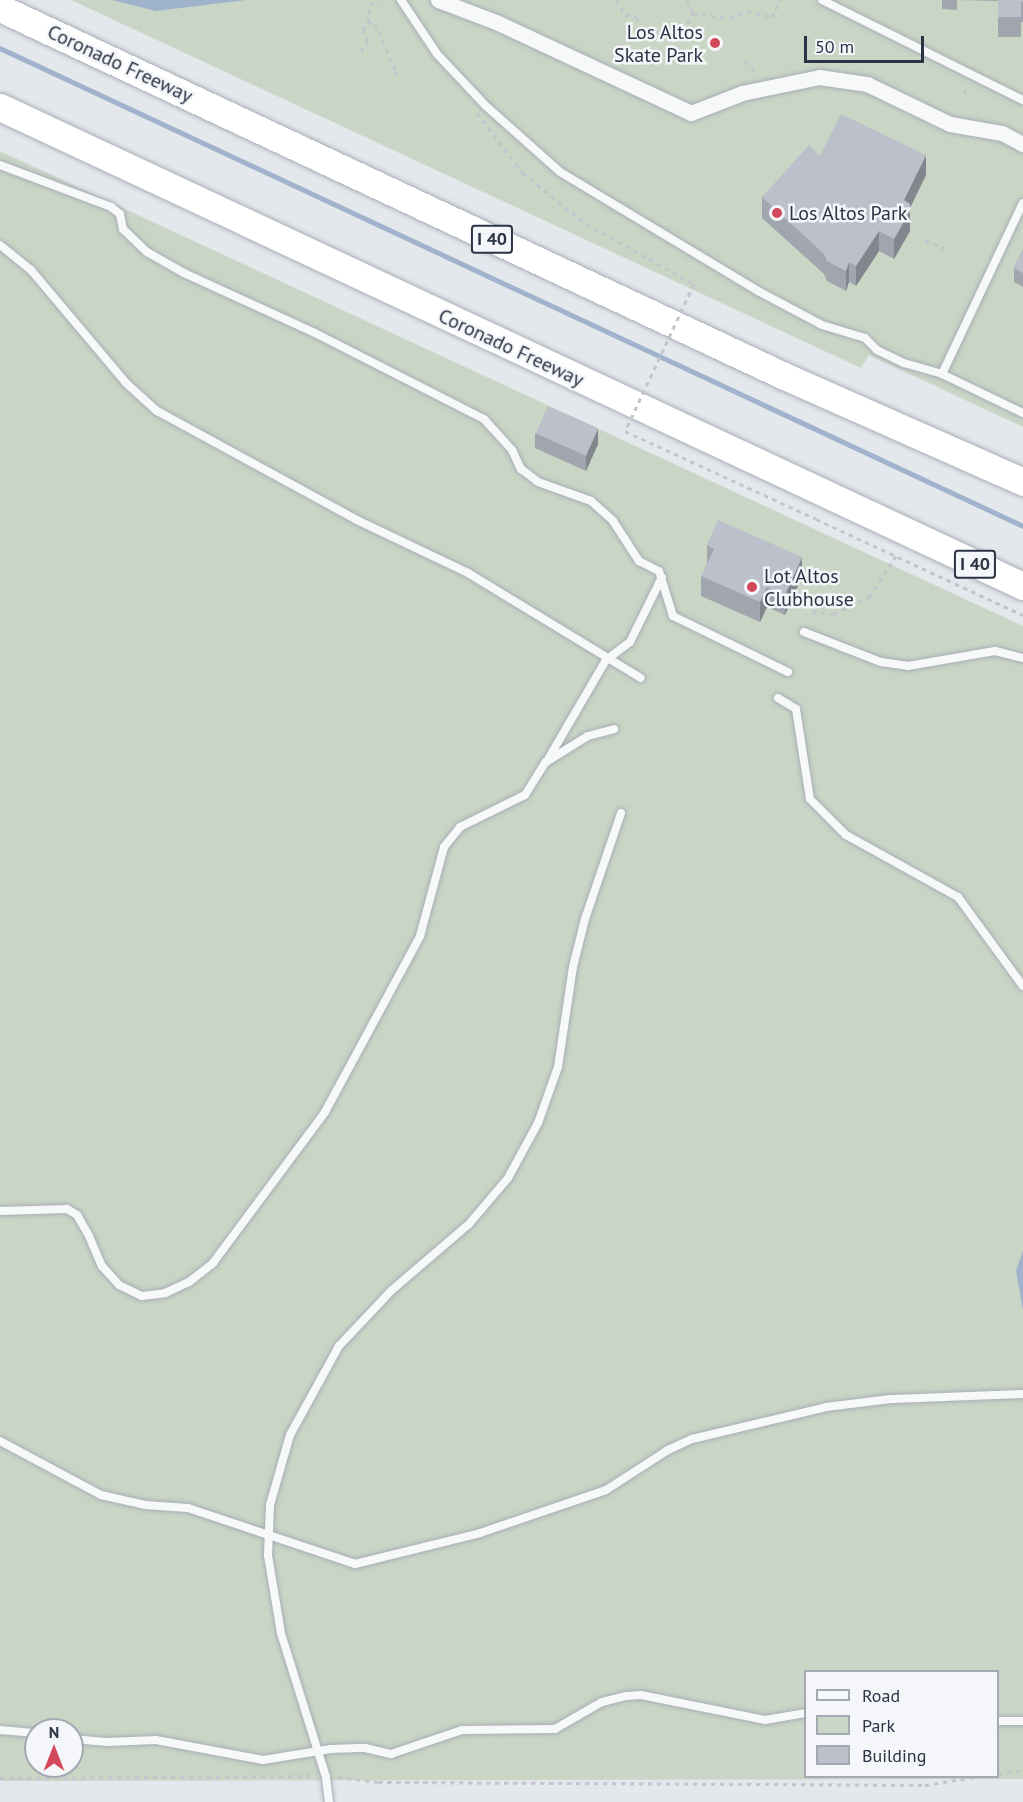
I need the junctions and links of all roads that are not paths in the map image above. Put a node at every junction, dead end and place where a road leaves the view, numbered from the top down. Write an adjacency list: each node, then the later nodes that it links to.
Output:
1 (401, 0): 11 (lane)
2 (438, 0): 7 (street)
3 (822, 0): 5 (lane)
4 (0, 8): 13 (highway, Coronado Freeway / I 40)
5 (1023, 100)
6 (0, 107): 14 (highway, Coronado Freeway / I 40)
7 (1023, 144)
8 (0, 165): 15 (lane)
9 (1023, 203): 11 (lane)
10 (0, 245): 20 (lane)
11 (942, 374): 12 (lane)
12 (1023, 413)
13 (1023, 481)
14 (927, 543): 16 (highway, Coronado Freeway / I 40); 17 (highway)
15 (662, 577): 20 (lane); 21 (lane)
16 (1023, 586)
17 (1023, 591)
18 (804, 632): 19 (lane)
19 (1023, 658)
20 (606, 660): 22 (lane); 25 (lane)
21 (788, 672)
22 (641, 678)
23 (778, 698): 27 (lane)
24 (614, 729): 25 (lane)
25 (546, 762): 28 (lane)
26 (621, 813): 31 (lane)
27 (1023, 986)
28 (0, 1211)
29 (1023, 1394): 31 (lane)
30 (0, 1441): 31 (lane)
31 (269, 1533): 38 (lane)
32 (804, 1713): 38 (lane)
33 (999, 1721): 34 (lane)
34 (1023, 1721)
35 (0, 1730): 36 (lane)
36 (24, 1732)
37 (84, 1739): 38 (lane)
38 (318, 1750): 39 (lane)
39 (329, 1802)

